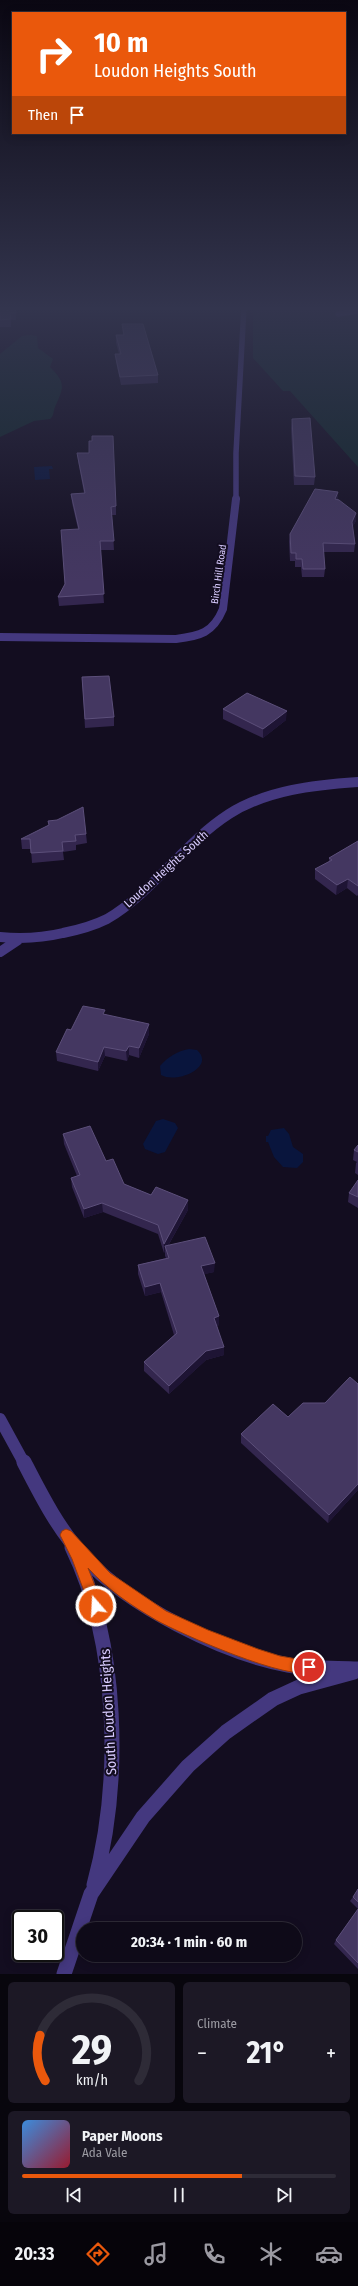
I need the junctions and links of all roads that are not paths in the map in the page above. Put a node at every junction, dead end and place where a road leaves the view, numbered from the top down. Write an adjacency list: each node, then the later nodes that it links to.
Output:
1 (239, 398): 2 (street, Birch Hill Road)
2 (0, 637)
3 (358, 782): 5 (street, Loudon Heights South)
4 (0, 937): 5 (street, Loudon Heights South)
5 (18, 940): 6 (street, Loudon Heights South)
6 (0, 952)
7 (0, 1419): 8 (street)
8 (66, 1535): 9 (street); 10 (street, South Loudon Heights)
9 (358, 1670): 10 (street)
10 (91, 1894): 11 (street)
11 (64, 1974)

